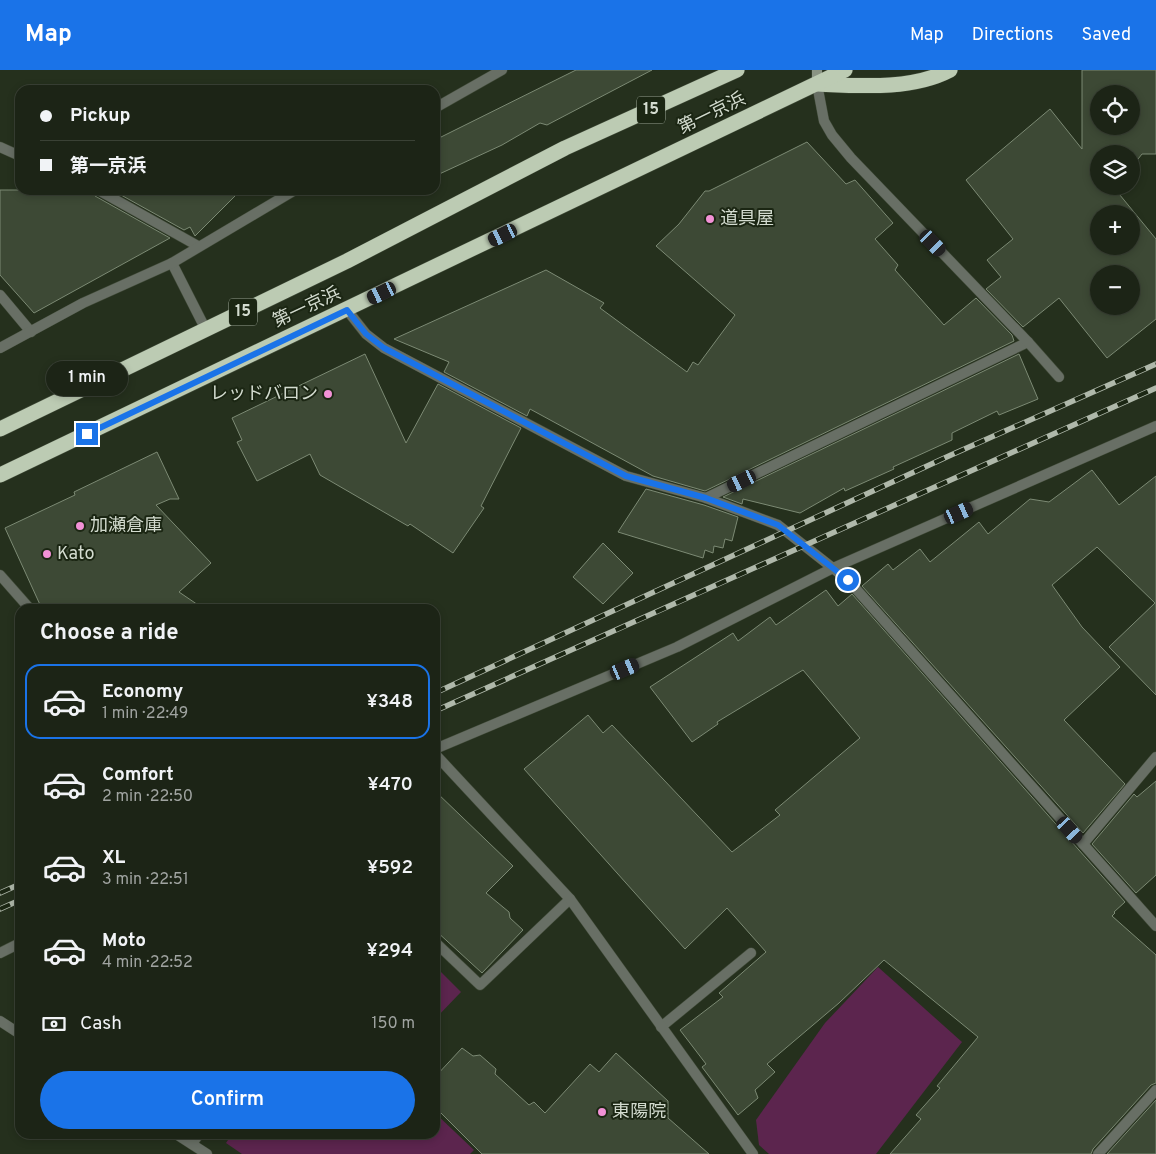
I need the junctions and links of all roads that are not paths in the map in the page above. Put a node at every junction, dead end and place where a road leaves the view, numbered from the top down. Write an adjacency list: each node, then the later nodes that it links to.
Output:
1 (502, 70): 5 (street)
2 (737, 70): 16 (highway, 第一京浜 / 15)
3 (845, 70): 6 (highway, 第一京浜 / 15)
4 (950, 70): 6 (highway)
5 (485, 74): 7 (street)
6 (817, 77): 15 (highway, 第一京浜 / 15); 18 (street)
7 (440, 105)
8 (0, 148): 9 (street)
9 (15, 154)
10 (107, 195): 12 (street)
11 (286, 195): 12 (street)
12 (198, 246): 13 (street)
13 (172, 263): 16 (street); 17 (street)
14 (0, 295): 17 (street)
15 (347, 310): 23 (highway, 第一京浜 / 15); 24 (street)
16 (206, 330): 22 (highway, 第一京浜 / 15)
17 (30, 332): 19 (street)
18 (1028, 342): 20 (street); 24 (street)
19 (0, 348)
20 (1059, 377)
21 (1156, 426): 25 (street)
22 (0, 429)
23 (0, 475)
24 (706, 498): 25 (street)
25 (833, 568): 28 (street); 31 (street)
26 (0, 575): 27 (street)
27 (26, 604)
28 (440, 747)
29 (1156, 757): 31 (street)
30 (440, 759): 32 (street)
31 (1083, 844): 33 (street)
32 (570, 899): 35 (street); 39 (street)
33 (1156, 926)
34 (15, 946): 36 (street)
35 (440, 947)
36 (0, 953)
37 (751, 953): 39 (street)
38 (0, 1021): 40 (street)
39 (661, 1027): 46 (street)
40 (15, 1031)
41 (1156, 1090): 47 (street)
42 (184, 1139): 44 (street)
43 (196, 1139): 44 (street)
44 (192, 1144): 45 (street)
45 (207, 1154)
46 (753, 1154)
47 (1098, 1154)

